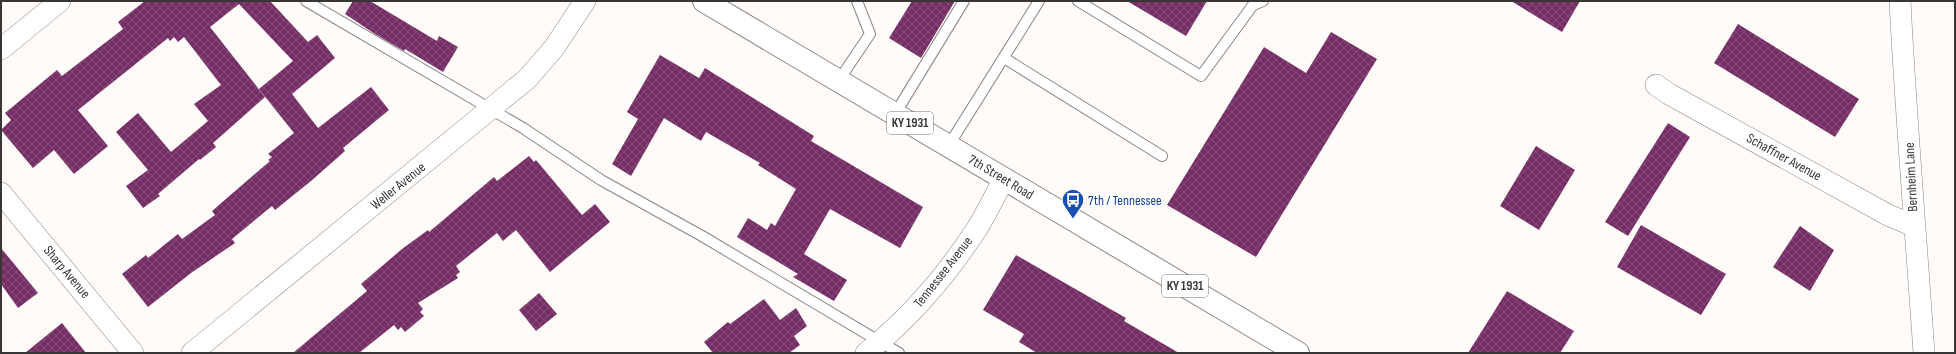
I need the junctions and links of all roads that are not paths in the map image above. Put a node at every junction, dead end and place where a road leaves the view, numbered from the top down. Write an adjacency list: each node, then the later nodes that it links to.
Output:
1 (60, 1): 11 (street)
2 (306, 1): 15 (lane)
3 (585, 1): 15 (street, Weller Avenue)
4 (704, 1): 13 (main road, 7th Street Road / KY 1931)
5 (857, 1): 13 (lane)
6 (964, 1): 16 (lane)
7 (1039, 1): 12 (lane)
8 (1078, 1): 9 (lane)
9 (1263, 1)
10 (1900, 1): 21 (street, Bernheim Lane)
11 (1, 50)
12 (1004, 58): 17 (lane); 18 (lane)
13 (838, 80): 16 (main road, 7th Street Road / KY 1931)
14 (1656, 85): 21 (street, Schaffner Avenue)
15 (492, 110): 22 (lane); 24 (street, Weller Avenue)
16 (895, 114): 17 (main road, 7th Street Road / KY 1931)
17 (949, 145): 19 (main road, 7th Street Road / KY 1931)
18 (1162, 156)
19 (1004, 179): 22 (street, Tennessee Avenue); 26 (main road, 7th Street Road / KY 1931)
20 (1, 193): 23 (street, Sharp Avenue)
21 (1914, 226): 27 (street, Bernheim Lane)
22 (873, 347): 25 (lane)
23 (133, 353)
24 (192, 353)
25 (899, 353)
26 (1298, 353)
27 (1924, 353)

